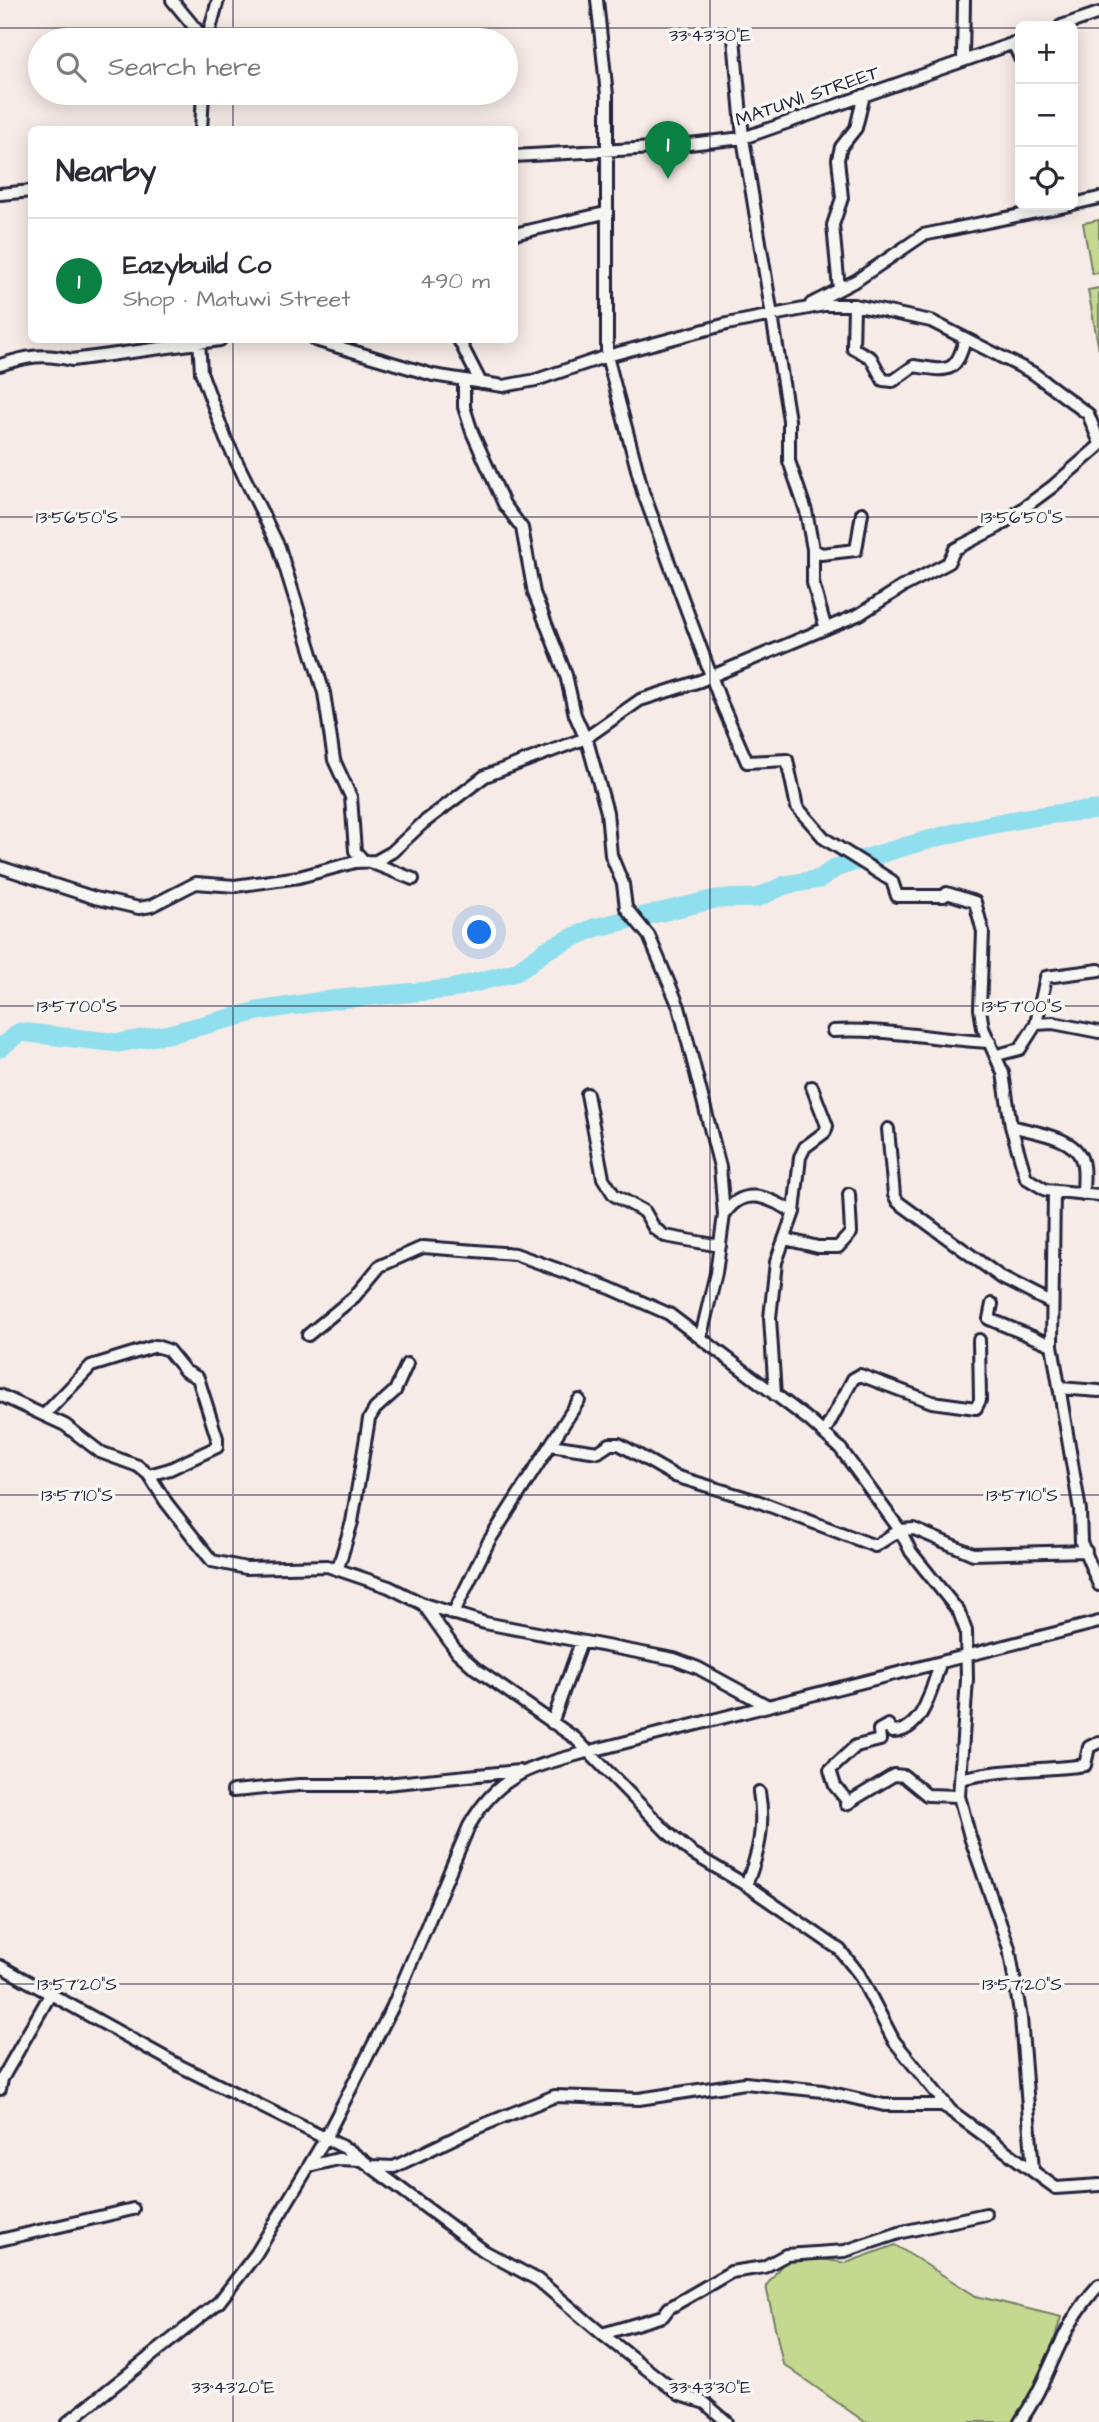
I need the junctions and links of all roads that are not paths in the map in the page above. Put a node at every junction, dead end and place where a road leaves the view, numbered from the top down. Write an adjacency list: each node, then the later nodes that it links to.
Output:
1 (172, 0): 7 (street)
2 (218, 0): 8 (street)
3 (597, 0): 16 (street)
4 (964, 0): 11 (street)
5 (1099, 13): 6 (street)
6 (1076, 21)
7 (196, 28)
8 (210, 28)
9 (734, 38): 15 (street)
10 (1015, 42): 11 (street, MATUWI STREET)
11 (963, 59): 12 (street, MATUWI STREET)
12 (864, 95): 15 (street, MATUWI STREET); 25 (street)
13 (202, 105): 14 (street)
14 (201, 126)
15 (743, 138): 16 (street, MATUWI STREET); 28 (street)
16 (606, 151): 17 (street, MATUWI STREET); 23 (street)
17 (518, 156)
18 (28, 191): 19 (street)
19 (0, 194)
20 (1099, 198): 21 (street)
21 (1078, 203)
22 (1045, 210): 25 (street)
23 (606, 213): 24 (street); 34 (street)
24 (518, 233)
25 (839, 289): 27 (street)
26 (854, 306): 27 (street); 29 (street); 29 (street)
27 (799, 310): 28 (street)
28 (773, 314): 34 (street); 40 (street)
29 (965, 339): 38 (street)
30 (186, 343): 35 (street)
31 (199, 343): 44 (street)
32 (324, 343): 36 (street)
33 (461, 343): 37 (street)
34 (607, 356): 37 (street); 42 (street)
35 (0, 365)
36 (464, 381): 37 (street); 43 (street)
37 (481, 383)
38 (1099, 443): 41 (street)
39 (862, 513): 40 (street)
40 (813, 550): 41 (street)
41 (825, 626): 42 (street)
42 (712, 676): 43 (street); 51 (street)
43 (586, 738): 44 (street); 62 (street)
44 (365, 861): 45 (street); 46 (street)
45 (0, 867)
46 (413, 879)
47 (1099, 970): 48 (street)
48 (1036, 1024): 50 (street); 52 (street)
49 (833, 1031): 51 (street)
50 (1099, 1032)
51 (990, 1042): 52 (street)
52 (997, 1055): 55 (street)
53 (812, 1087): 61 (street)
54 (587, 1094): 64 (street)
55 (1011, 1126): 57 (street); 59 (street)
56 (888, 1129): 65 (street)
57 (1055, 1191): 59 (street); 65 (street)
58 (849, 1194): 63 (street)
59 (1083, 1194): 60 (street)
60 (1099, 1195)
61 (794, 1212): 62 (street); 63 (street)
62 (724, 1215): 64 (street)
63 (785, 1239): 75 (street)
64 (720, 1246): 68 (street)
65 (1051, 1303): 70 (street)
66 (992, 1304): 70 (street)
67 (308, 1335): 68 (street)
68 (701, 1336): 75 (street)
69 (979, 1340): 78 (street)
70 (1052, 1345): 72 (street)
71 (407, 1364): 83 (street)
72 (1059, 1388): 73 (street); 82 (street)
73 (1099, 1391)
74 (0, 1395): 77 (street)
75 (775, 1395): 78 (street)
76 (579, 1400): 79 (street)
77 (44, 1415): 80 (street); 80 (street)
78 (824, 1433): 81 (street)
79 (550, 1445): 81 (street); 86 (street)
80 (149, 1475): 83 (street)
81 (900, 1530): 82 (street); 89 (street)
82 (1086, 1551): 84 (street)
83 (338, 1569): 85 (street)
84 (1099, 1585)
85 (423, 1604): 86 (street); 92 (street)
86 (453, 1614): 88 (street)
87 (1099, 1622): 89 (street)
88 (581, 1642): 91 (street); 92 (street)
89 (967, 1657): 90 (street); 96 (street)
90 (940, 1664): 91 (street); 99 (street)
91 (768, 1706): 94 (street)
92 (552, 1723): 94 (street)
93 (1099, 1742): 96 (street)
94 (587, 1752): 95 (street); 100 (street)
95 (523, 1771): 97 (street); 105 (street)
96 (961, 1779): 99 (street)
97 (233, 1791)
98 (760, 1792): 100 (street)
99 (959, 1796): 108 (street)
100 (746, 1885): 104 (street)
101 (0, 1966): 102 (street)
102 (51, 1993): 103 (street); 105 (street)
103 (0, 2090)
104 (951, 2111): 106 (street); 108 (street)
105 (325, 2139): 106 (street); 107 (street)
106 (368, 2164): 107 (street); 114 (street)
107 (309, 2166): 115 (street)
108 (1033, 2170): 109 (street)
109 (1099, 2185)
110 (133, 2209): 112 (street)
111 (986, 2214): 114 (street)
112 (0, 2240)
113 (1099, 2285): 117 (street)
114 (602, 2334): 116 (street)
115 (68, 2422)
116 (727, 2422)
117 (1020, 2422)

